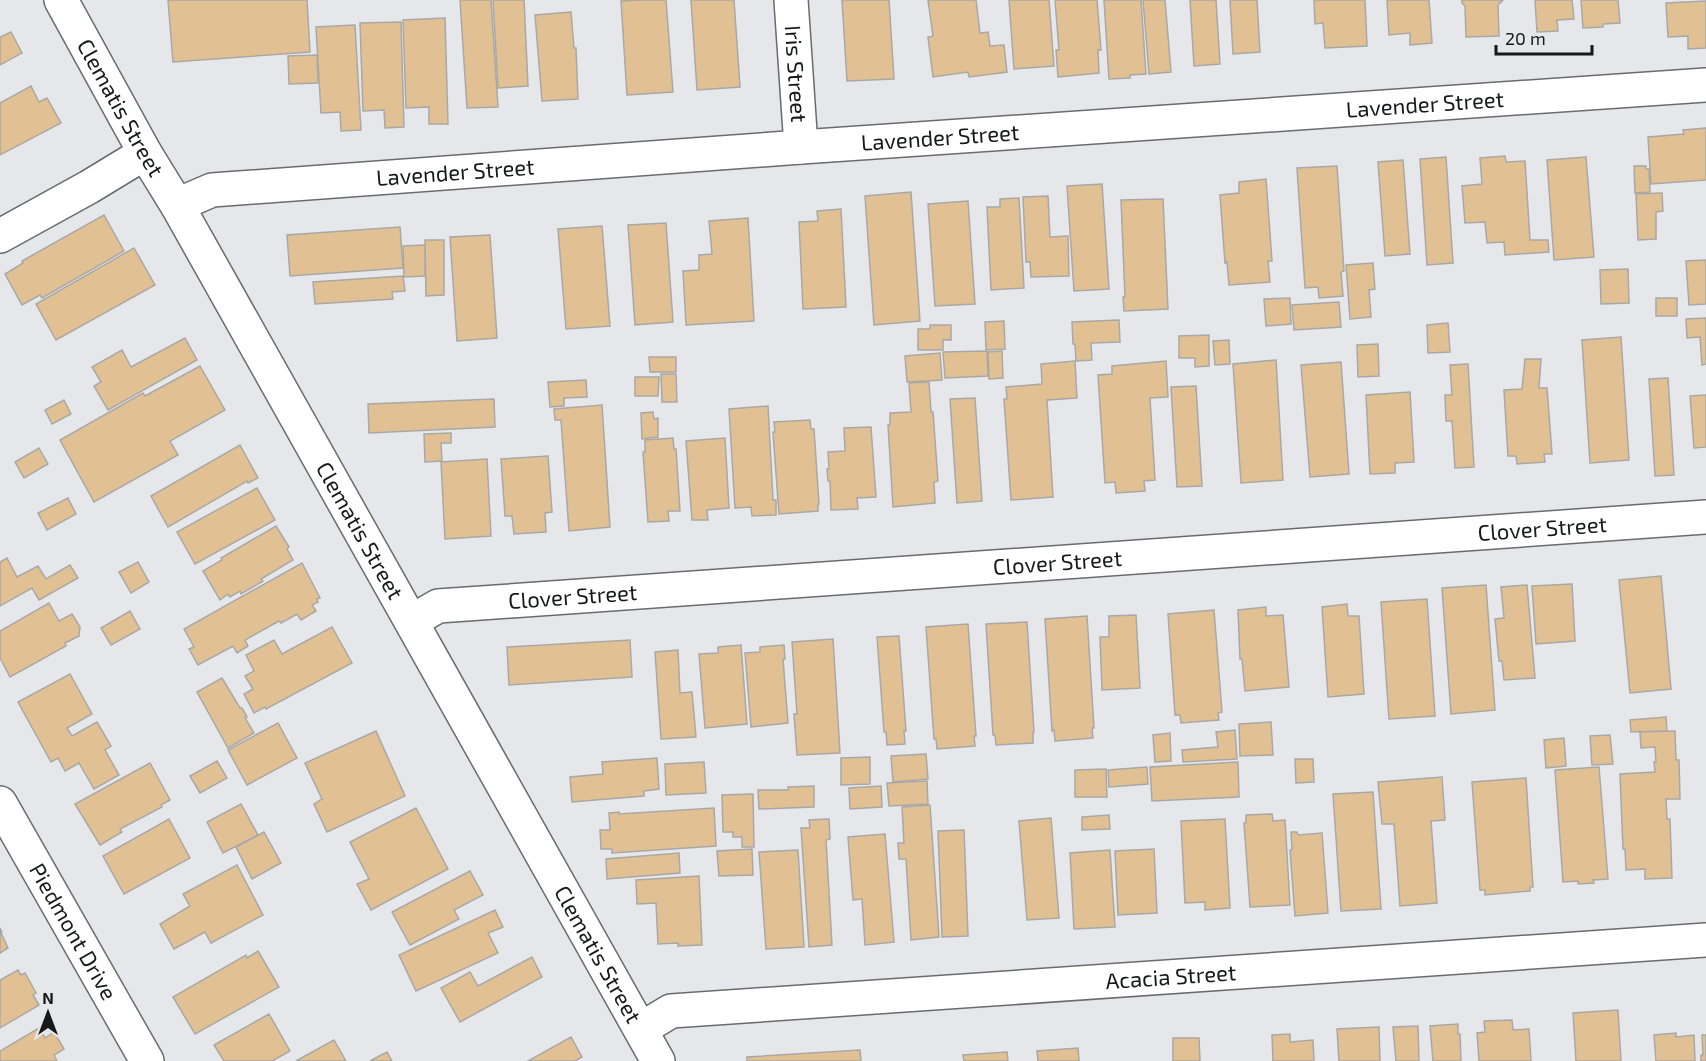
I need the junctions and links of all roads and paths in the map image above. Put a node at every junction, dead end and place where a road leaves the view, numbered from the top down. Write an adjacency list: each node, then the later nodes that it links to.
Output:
1 (61, 0): 5 (street, Clematis Street)
2 (791, 0): 4 (street, Iris Street)
3 (1706, 85): 4 (street, Lavender Street)
4 (801, 147): 6 (street, Lavender Street)
5 (146, 153): 6 (street, Clematis Street); 7 (street)
6 (177, 205): 9 (street, Clematis Street)
7 (0, 236)
8 (1706, 517): 9 (street, Clover Street)
9 (411, 621): 12 (street, Clematis Street)
10 (0, 803): 13 (street, Piedmont Drive)
11 (1706, 940): 12 (street, Acacia Street)
12 (641, 1029): 14 (street, Clematis Street)
13 (147, 1061)
14 (658, 1061)

